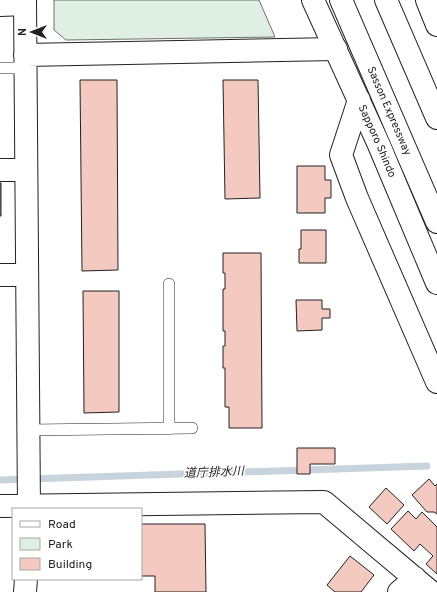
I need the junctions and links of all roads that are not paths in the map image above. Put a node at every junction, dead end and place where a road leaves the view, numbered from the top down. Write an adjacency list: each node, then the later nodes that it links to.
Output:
1 (314, 0): 8 (main road, Sapporo Shindo)
2 (341, 0): 15 (main road, Sasson Expressway)
3 (386, 0): 12 (main road)
4 (427, 0): 7 (main road)
5 (25, 2): 6 (main road); 9 (main road)
6 (0, 5)
7 (437, 25)
8 (336, 49): 9 (main road); 11 (main road, Sapporo Shindo)
9 (25, 62): 10 (lane); 14 (main road)
10 (0, 68)
11 (358, 100): 19 (main road, Sapporo Shindo); 20 (main road)
12 (437, 118)
13 (0, 170): 14 (main road)
14 (26, 170): 17 (main road)
15 (437, 222)
16 (0, 275): 17 (main road)
17 (27, 275): 23 (main road)
18 (169, 284): 22 (lane)
19 (437, 284)
20 (437, 382)
21 (192, 428): 22 (lane)
22 (169, 429): 23 (lane)
23 (28, 430): 24 (main road)
24 (29, 503): 25 (main road); 27 (main road)
25 (0, 506)
26 (26, 580): 28 (main road)
27 (415, 587)
28 (25, 592)

